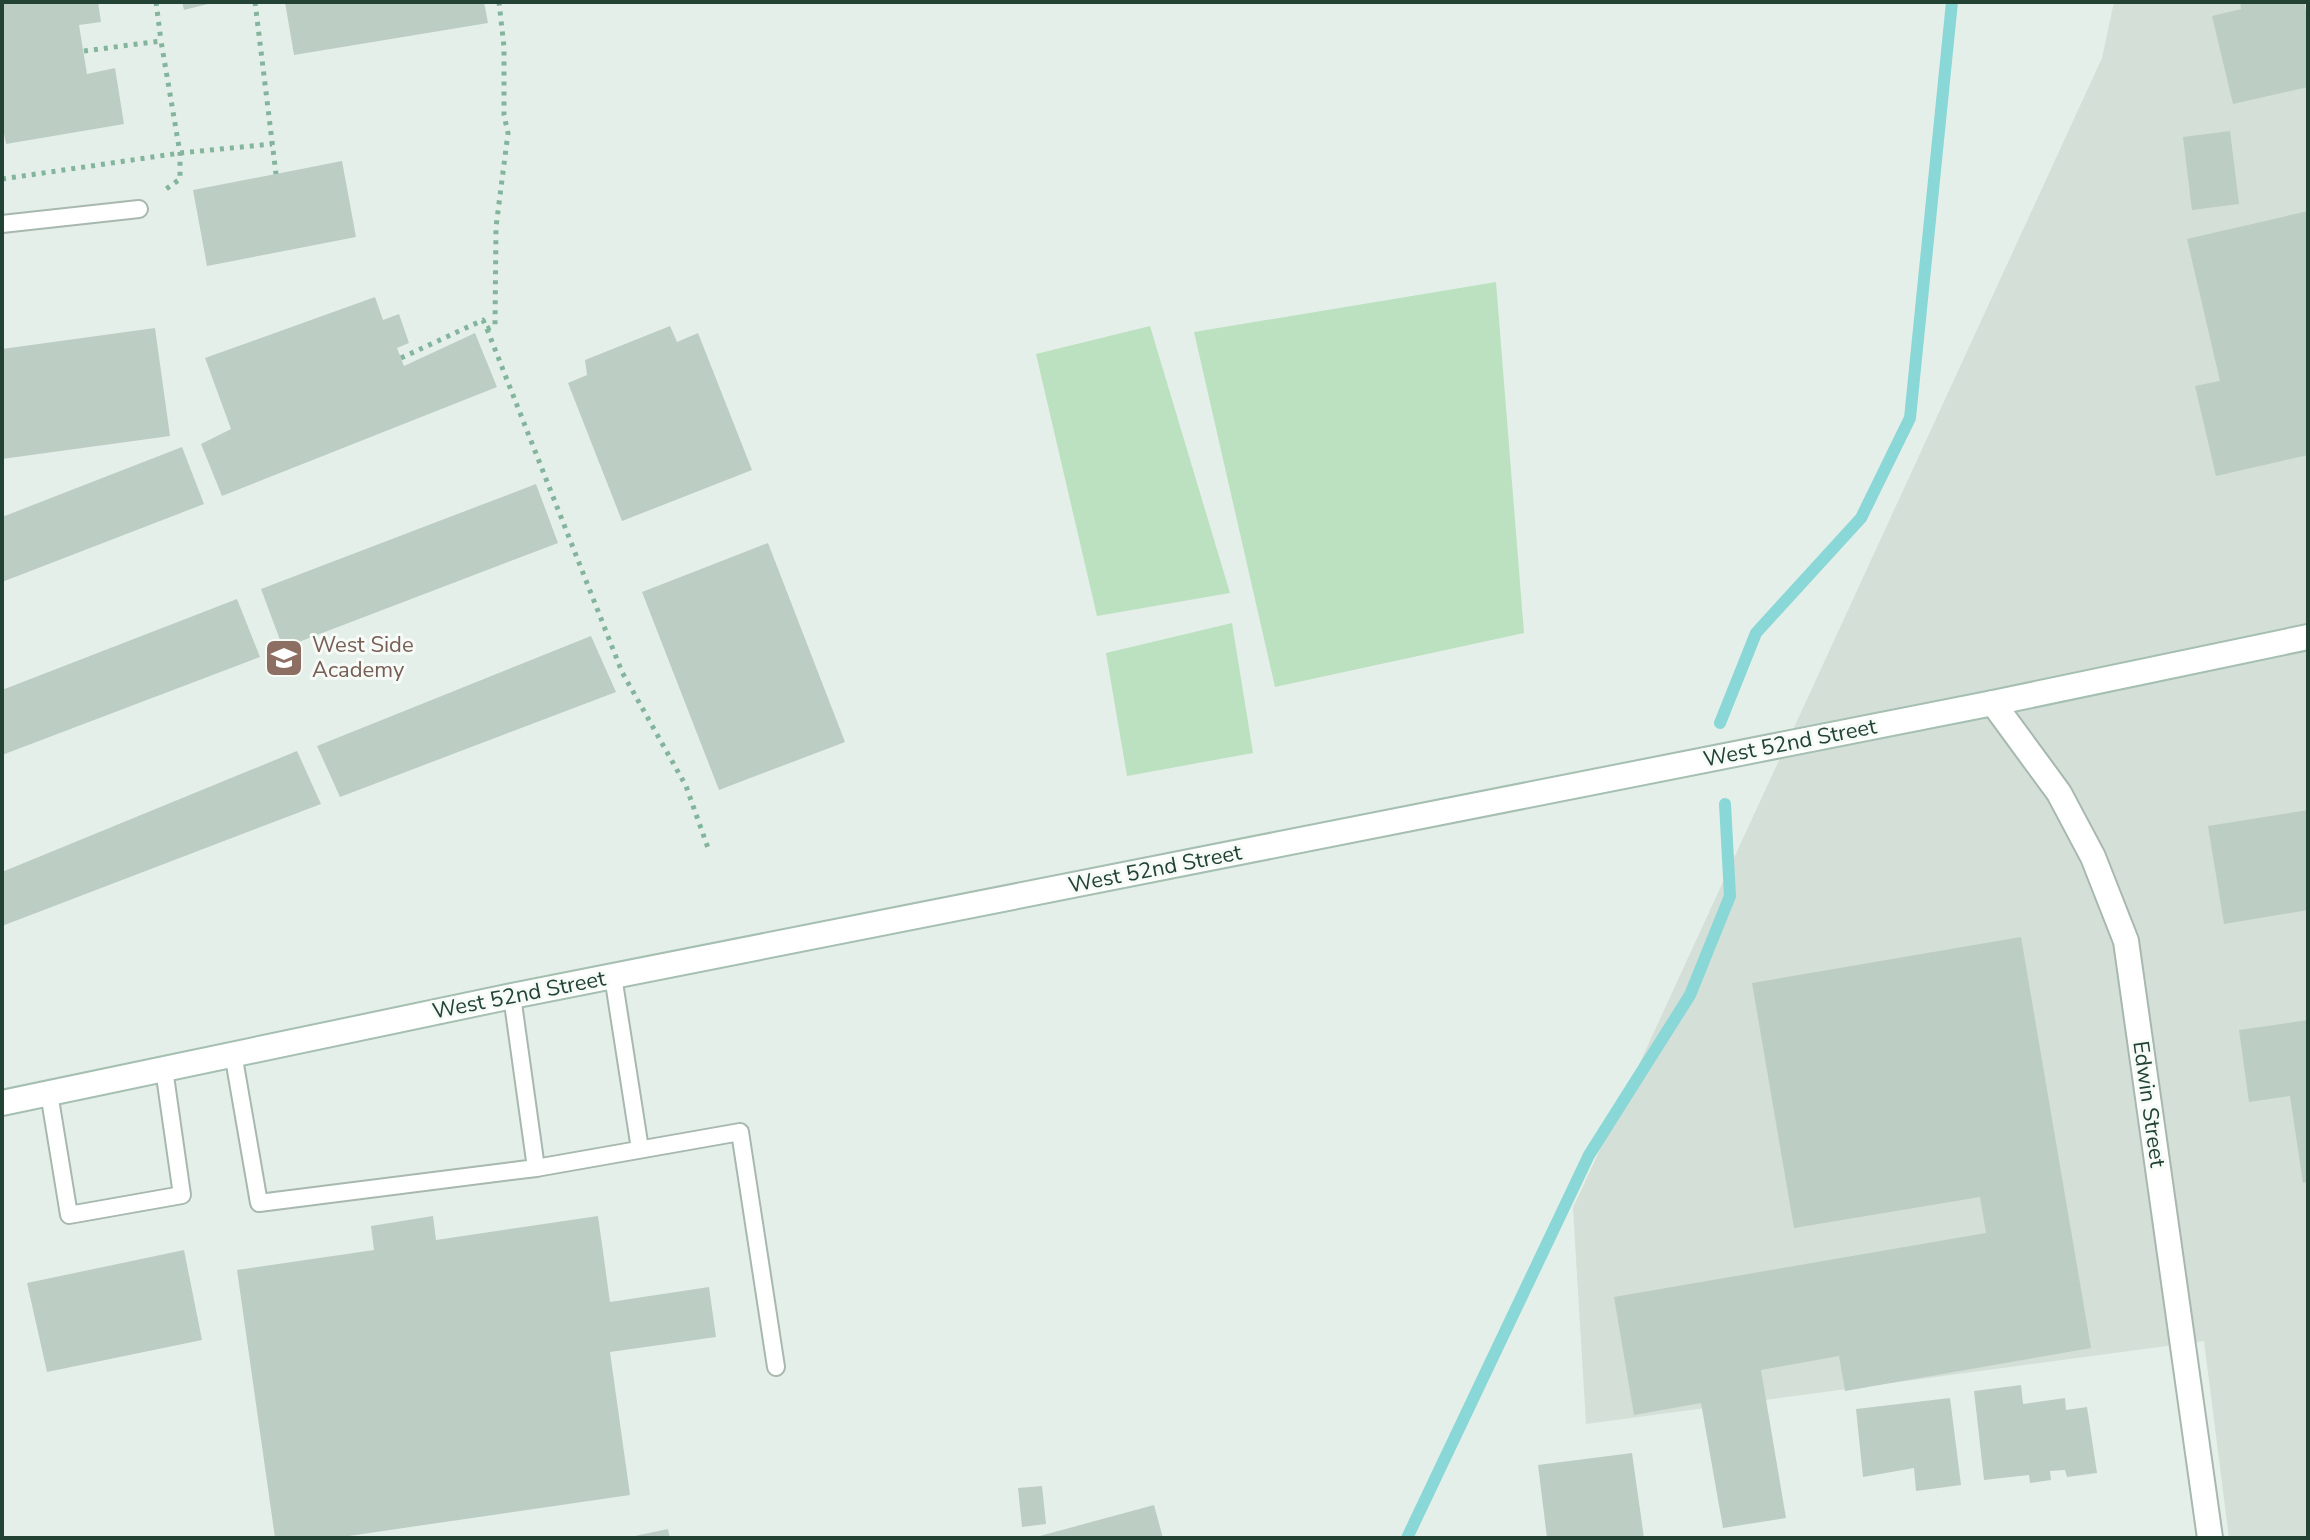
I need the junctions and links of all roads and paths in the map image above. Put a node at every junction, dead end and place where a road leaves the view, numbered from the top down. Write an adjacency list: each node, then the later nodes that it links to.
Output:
1 (156, 2): 4 (path)
2 (255, 2): 6 (path)
3 (499, 2): 12 (path)
4 (161, 41): 5 (path); 7 (path)
5 (84, 51)
6 (272, 144): 7 (path); 8 (path)
7 (180, 153): 9 (path); 10 (path)
8 (276, 174)
9 (2, 179)
10 (139, 209): 11 (lane)
11 (2, 224)
12 (487, 329): 13 (path); 16 (path)
13 (401, 358)
14 (2308, 637): 15 (main road, West 52nd Street)
15 (1993, 703): 17 (main road, West 52nd Street); 26 (main road, Edwin Street)
16 (708, 848)
17 (613, 976): 18 (main road, West 52nd Street); 23 (lane)
18 (512, 996): 19 (main road, West 52nd Street); 24 (lane)
19 (233, 1053): 20 (main road, West 52nd Street); 24 (lane)
20 (164, 1069): 21 (main road, West 52nd Street); 21 (lane)
21 (49, 1093): 22 (main road, West 52nd Street)
22 (2, 1103)
23 (640, 1149): 24 (lane); 25 (lane)
24 (536, 1168)
25 (776, 1367)
26 (2210, 1538)

